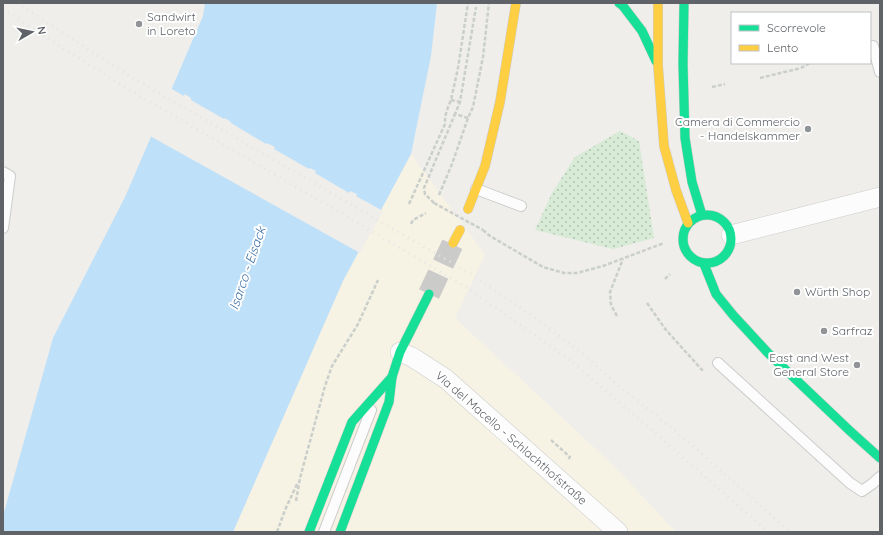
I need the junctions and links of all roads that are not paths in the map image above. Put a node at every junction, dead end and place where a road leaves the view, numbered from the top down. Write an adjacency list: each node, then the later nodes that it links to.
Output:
1 (516, 3): 9 (street)
2 (619, 3): 6 (street)
3 (658, 3): 6 (street)
4 (684, 3): 13 (street)
5 (874, 45): 7 (lane)
6 (658, 66): 14 (street)
7 (880, 72)
8 (3, 172): 15 (lane)
9 (476, 189): 11 (lane); 12 (street)
10 (880, 197): 17 (street)
11 (522, 206)
12 (468, 209)
13 (702, 215): 14 (street); 17 (street)
14 (688, 223): 19 (street)
15 (3, 228)
16 (460, 230): 18 (street)
17 (731, 235): 19 (street)
18 (453, 243)
19 (704, 264): 25 (street)
20 (428, 294): 21 (street)
21 (400, 352): 23 (street); 30 (street, Via del Macello - Schlachthofstraße)
22 (718, 363): 26 (lane)
23 (392, 377): 24 (street); 29 (street)
24 (379, 392): 27 (street); 28 (lane)
25 (880, 458)
26 (880, 477)
27 (309, 532)
28 (324, 532)
29 (340, 532)
30 (618, 532)

